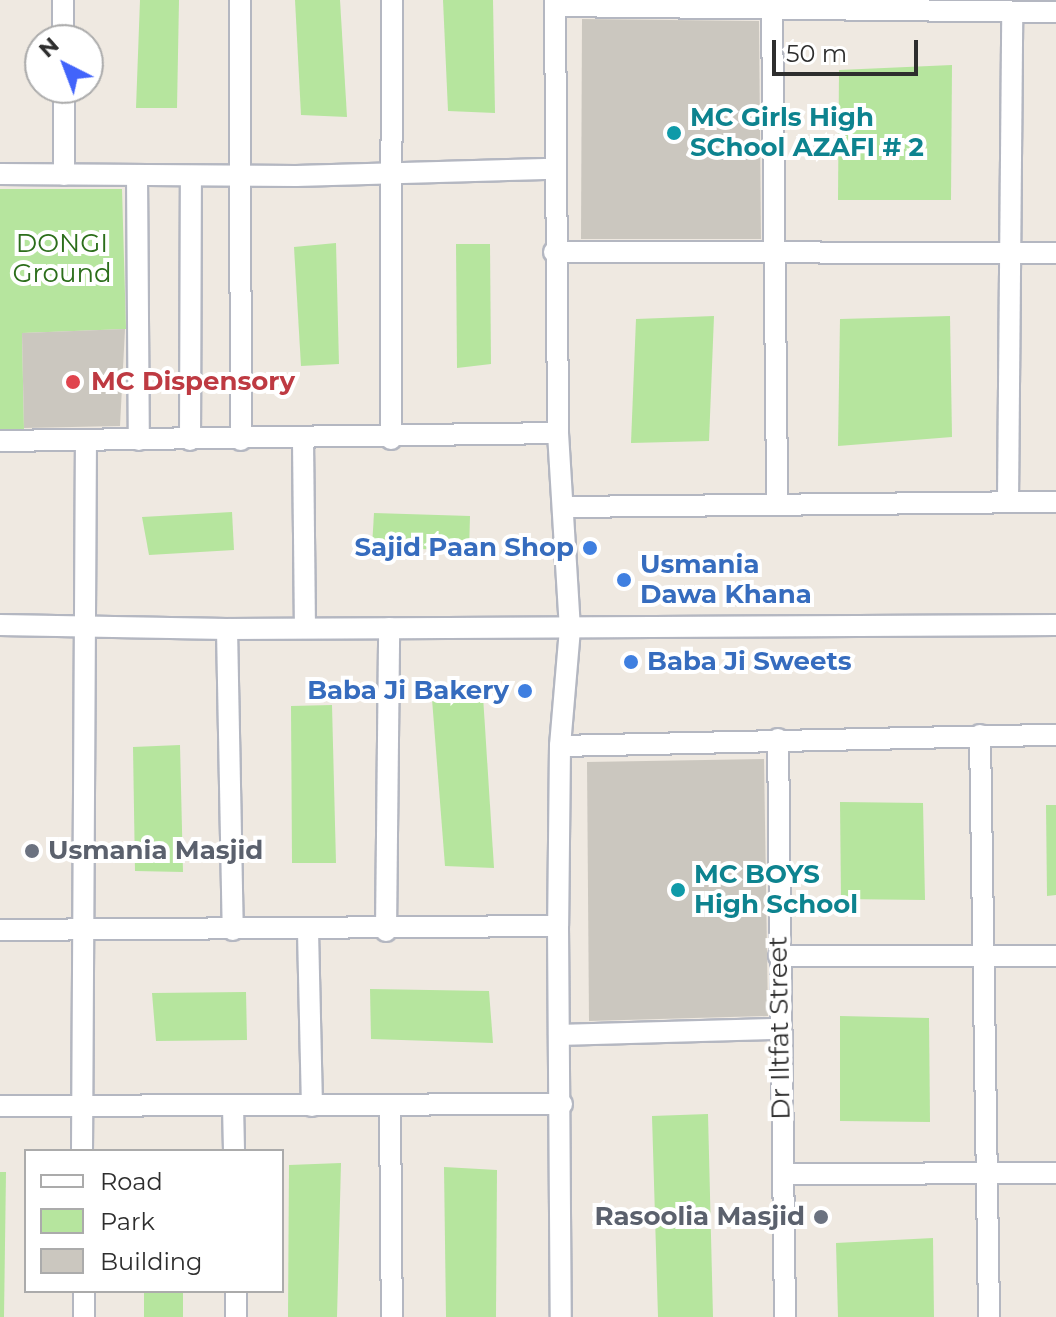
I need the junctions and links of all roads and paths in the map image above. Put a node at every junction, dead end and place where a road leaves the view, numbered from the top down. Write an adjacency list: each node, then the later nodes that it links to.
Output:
1 (63, 0): 8 (street)
2 (240, 0): 16 (street)
3 (392, 0): 11 (street)
4 (555, 3): 5 (street); 10 (street)
5 (772, 7): 7 (street); 18 (street)
6 (1056, 12): 7 (street)
7 (1012, 13): 19 (street)
8 (63, 24)
9 (64, 104): 13 (street)
10 (554, 169): 11 (street); 17 (street)
11 (391, 173): 16 (street); 22 (street)
12 (0, 174): 13 (street)
13 (64, 175): 14 (street)
14 (137, 175): 15 (street); 24 (street)
15 (191, 176): 16 (street); 25 (street)
16 (240, 176): 26 (street)
17 (554, 252): 18 (street); 21 (street)
18 (778, 253): 19 (street); 31 (street)
19 (1010, 253): 20 (street); 29 (street)
20 (1056, 253)
21 (558, 433): 22 (street); 32 (street)
22 (391, 439): 27 (street)
23 (86, 440): 24 (street); 28 (street); 35 (street)
24 (139, 440): 25 (street)
25 (190, 440): 26 (street)
26 (241, 440): 27 (street)
27 (303, 440): 36 (street)
28 (0, 441)
29 (1008, 502): 30 (street); 31 (street)
30 (1056, 502)
31 (777, 504): 32 (street)
32 (563, 507): 39 (street)
33 (0, 625): 35 (street)
34 (1056, 625): 39 (street)
35 (85, 626): 38 (street); 47 (street)
36 (305, 626): 37 (street); 38 (street)
37 (389, 628): 39 (street); 49 (street)
38 (227, 629): 46 (street)
39 (570, 629): 43 (street)
40 (980, 735): 41 (street); 42 (street); 52 (street)
41 (1056, 735)
42 (778, 739): 43 (street); 50 (street, Dr Iltfat Street)
43 (560, 746): 44 (street)
44 (558, 926): 49 (street); 54 (street)
45 (0, 930): 47 (street)
46 (233, 930): 47 (street); 48 (street)
47 (81, 931): 57 (street)
48 (308, 931): 49 (street); 59 (street)
49 (386, 931)
50 (779, 956): 52 (street); 53 (street, Dr Iltfat Street)
51 (1056, 956): 52 (street)
52 (984, 957): 63 (street)
53 (780, 1029): 54 (street); 65 (street, Dr Iltfat Street)
54 (559, 1035): 55 (street)
55 (562, 1104): 60 (street); 71 (street)
56 (0, 1106): 57 (street)
57 (82, 1106): 58 (street); 61 (street)
58 (233, 1106): 59 (street); 62 (street)
59 (312, 1106): 60 (street)
60 (390, 1106): 70 (street)
61 (82, 1149)
62 (234, 1149)
63 (985, 1173): 64 (street); 65 (street); 73 (street)
64 (1056, 1173)
65 (783, 1174): 72 (street, Dr Iltfat Street)
66 (84, 1293): 68 (street)
67 (236, 1293): 69 (street)
68 (84, 1317)
69 (236, 1317)
70 (392, 1317)
71 (561, 1317)
72 (785, 1317)
73 (989, 1317)

